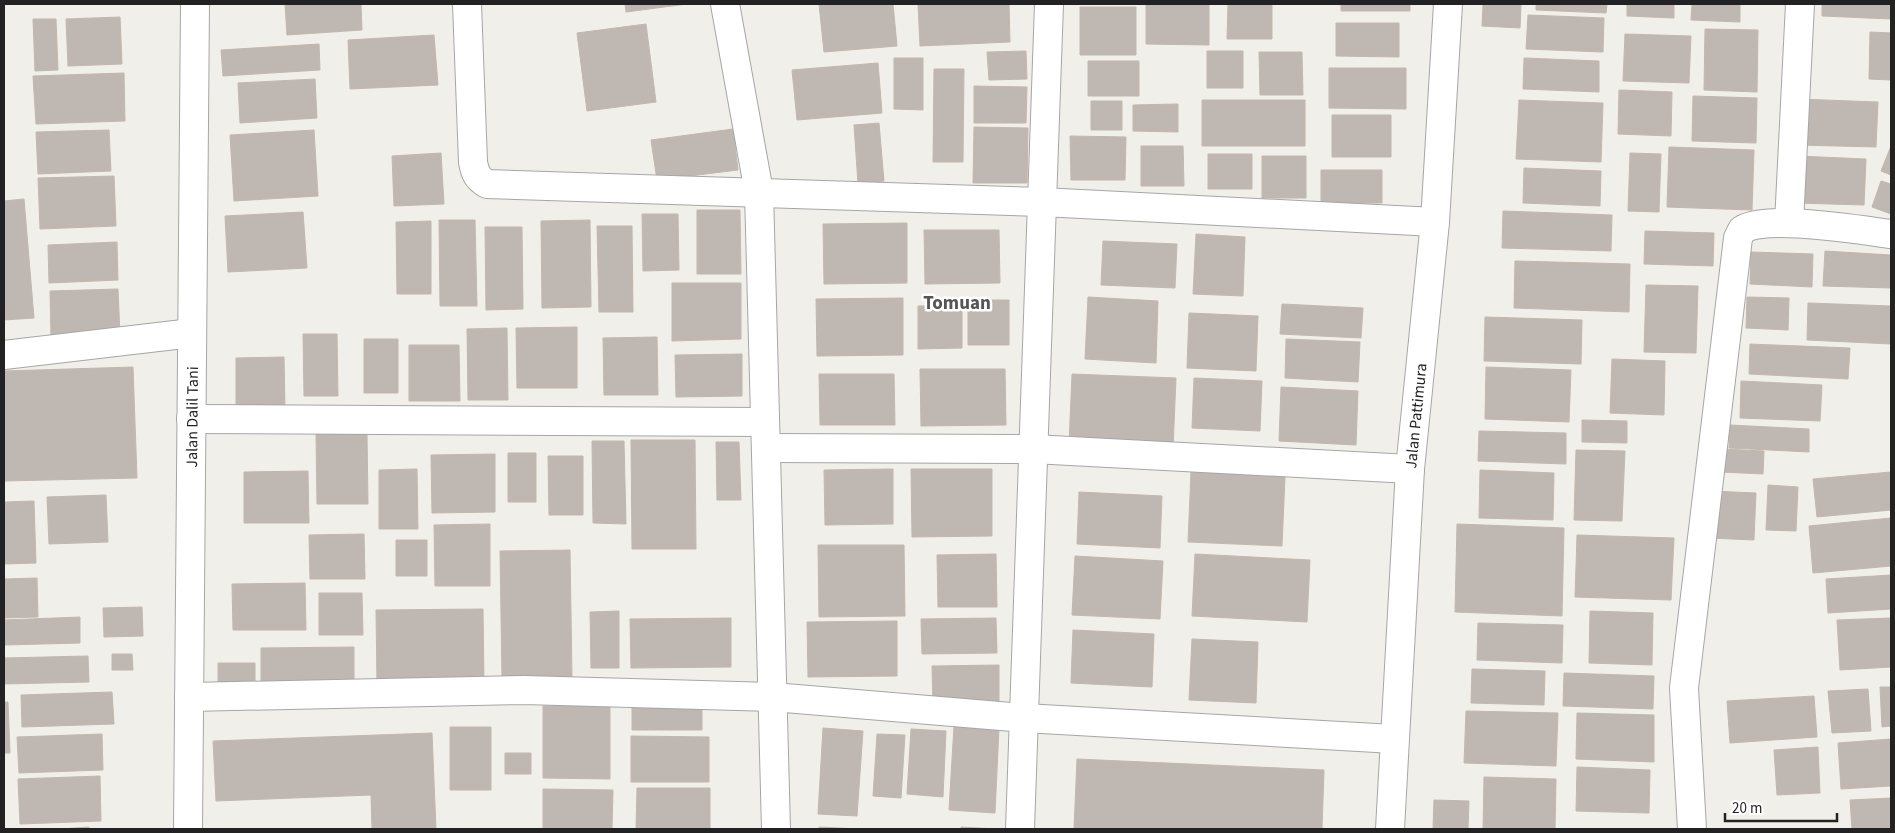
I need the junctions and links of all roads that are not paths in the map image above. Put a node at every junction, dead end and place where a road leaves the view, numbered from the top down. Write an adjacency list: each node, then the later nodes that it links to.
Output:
1 (195, 4): 12 (street, Jalan Dalil Tani)
2 (467, 4): 7 (street)
3 (724, 4): 7 (street)
4 (1049, 4): 8 (street)
5 (1448, 4): 9 (street, Jalan Pattimura)
6 (1800, 4): 10 (street)
7 (759, 192): 8 (street); 15 (street)
8 (1042, 202): 9 (street); 16 (street)
9 (1435, 222): 17 (street, Jalan Pattimura)
10 (1790, 223): 11 (street); 26 (street)
11 (1891, 234)
12 (192, 333): 13 (street); 14 (street, Jalan Dalil Tani)
13 (4, 355)
14 (192, 419): 15 (street); 18 (street, Jalan Dalil Tani)
15 (765, 435): 16 (street); 19 (street)
16 (1033, 450): 17 (street); 20 (street)
17 (1410, 469): 21 (street, Jalan Pattimura)
18 (189, 697): 19 (street); 22 (street, Jalan Dalil Tani)
19 (773, 697): 20 (street); 23 (street)
20 (1024, 718): 21 (street); 24 (street)
21 (1394, 739): 25 (street, Jalan Pattimura)
22 (188, 829)
23 (776, 829)
24 (1020, 829)
25 (1390, 829)
26 (1692, 829)

